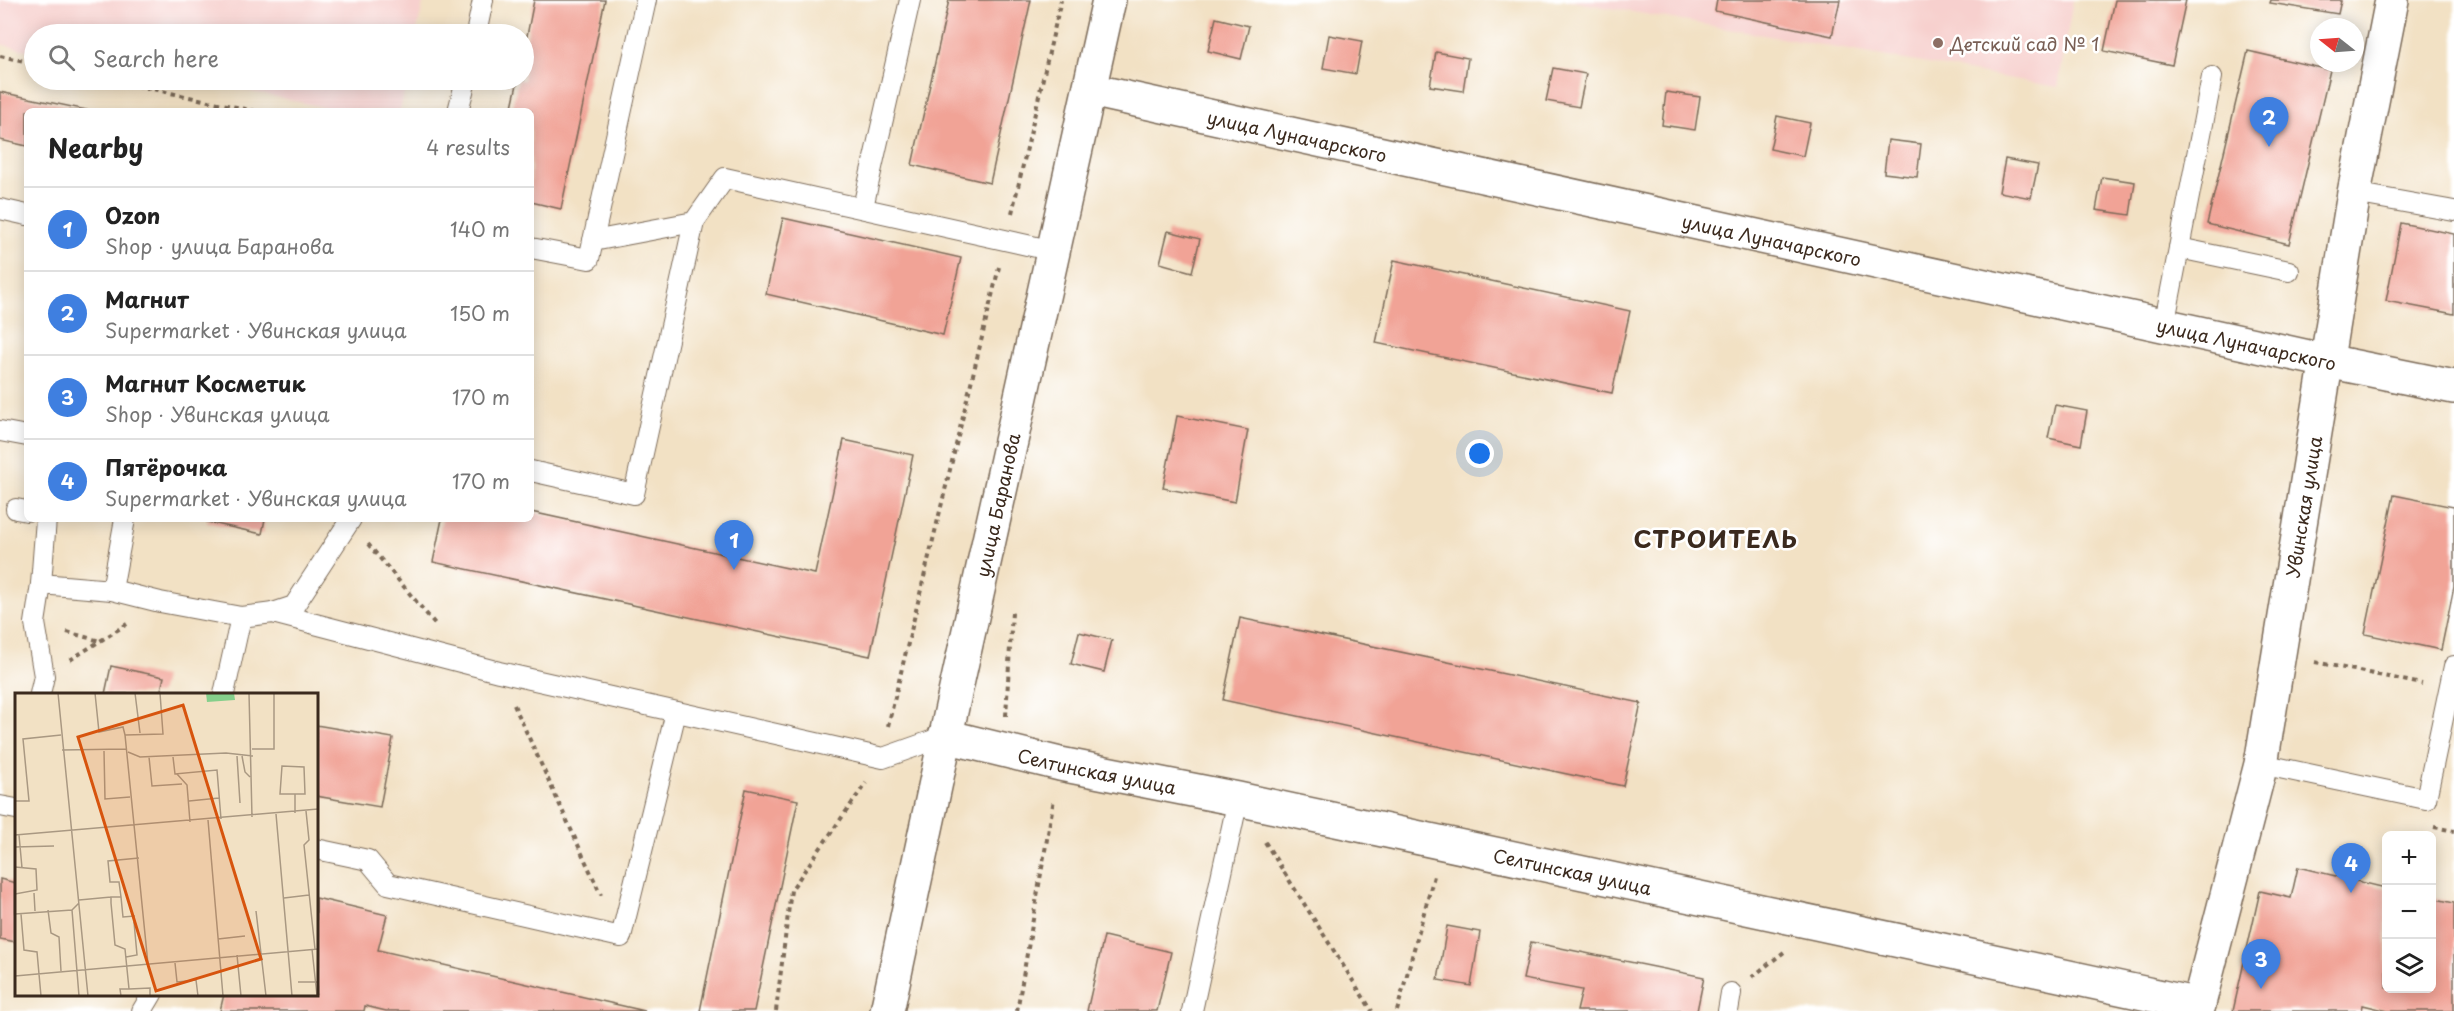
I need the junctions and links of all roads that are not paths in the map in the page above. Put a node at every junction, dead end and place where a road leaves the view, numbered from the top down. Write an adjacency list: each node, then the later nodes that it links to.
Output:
1 (483, 0): 6 (lane)
2 (646, 0): 17 (lane)
3 (910, 0): 12 (lane)
4 (1109, 0): 9 (street, улица Баранова)
5 (2392, 0): 11 (street, Увинская улица)
6 (478, 24)
7 (2212, 76): 18 (lane)
8 (463, 90): 10 (lane)
9 (1090, 90): 20 (street, улица Баранова); 22 (street, улица Луначарского)
10 (459, 108)
11 (2354, 193): 14 (lane); 23 (street, Увинская улица)
12 (863, 207): 16 (lane); 20 (lane)
13 (0, 209): 15 (lane)
14 (2454, 211)
15 (24, 214)
16 (694, 222): 17 (lane); 27 (lane)
17 (593, 241): 19 (lane)
18 (2179, 248): 21 (lane); 22 (lane)
19 (534, 249)
20 (1054, 251): 39 (street, улица Баранова)
21 (2289, 271)
22 (2164, 326): 23 (street, улица Луначарского)
23 (2327, 361): 24 (street, улица Луначарского); 40 (street, Увинская улица)
24 (2454, 387)
25 (0, 431): 26 (lane)
26 (24, 435)
27 (534, 472)
28 (46, 522): 31 (lane)
29 (124, 522): 32 (lane)
30 (349, 522): 33 (lane)
31 (41, 584): 32 (lane); 36 (lane)
32 (112, 590): 34 (lane)
33 (273, 613): 34 (lane); 38 (lane)
34 (242, 617): 37 (lane)
35 (2454, 666): 40 (lane)
36 (42, 685)
37 (224, 693)
38 (676, 712): 39 (lane); 44 (lane)
39 (945, 736): 41 (street, Селтинская улица); 48 (street, улица Баранова)
40 (2260, 764): 46 (street, Увинская улица)
41 (1238, 799): 46 (street, Селтинская улица); 49 (lane)
42 (0, 806): 43 (lane)
43 (15, 809)
44 (318, 849)
45 (151, 996): 47 (lane)
46 (2198, 1008)
47 (142, 1011)
48 (887, 1011)
49 (1192, 1011)

